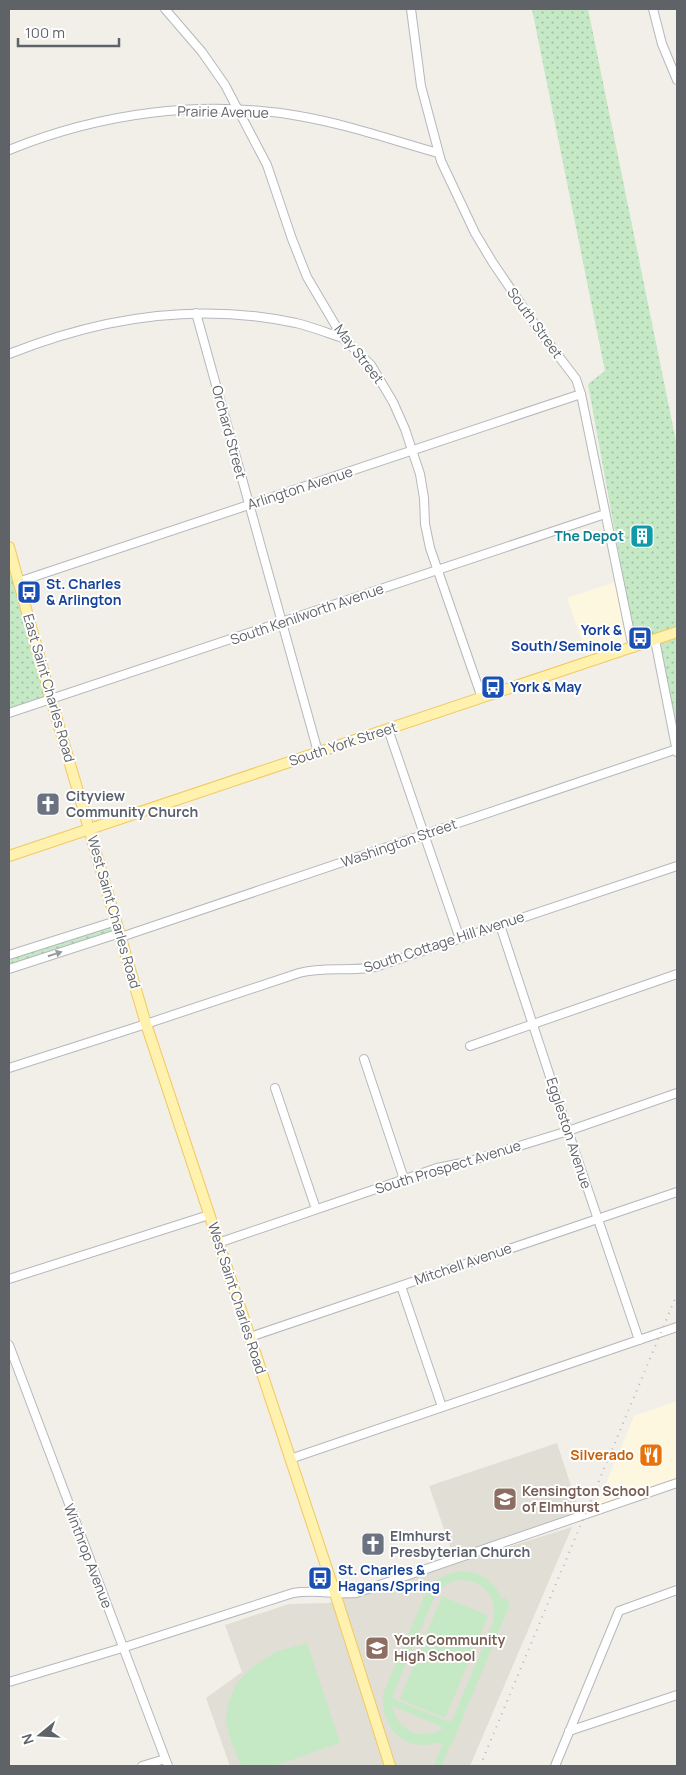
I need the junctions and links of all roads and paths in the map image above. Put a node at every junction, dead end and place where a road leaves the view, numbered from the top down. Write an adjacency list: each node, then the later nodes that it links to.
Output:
1 (165, 9): 6 (street, May Street)
2 (410, 9): 8 (street, South Street)
3 (654, 9): 4 (street)
4 (674, 66): 5 (street)
5 (677, 80)
6 (239, 109): 7 (street, Prairie Avenue); 8 (street, Prairie Avenue); 10 (street, May Street)
7 (9, 150)
8 (438, 153): 12 (street, South Street)
9 (196, 313): 10 (street); 11 (street); 14 (street, Orchard Street)
10 (344, 338): 13 (street, May Street)
11 (9, 354)
12 (581, 394): 13 (street, Arlington Avenue); 15 (street, South Street)
13 (413, 450): 14 (street, Arlington Avenue); 18 (street, May Street)
14 (249, 505): 19 (street, Arlington Avenue); 20 (street, Orchard Street)
15 (605, 514): 18 (street, South Kenilworth Avenue); 23 (street, South Street)
16 (9, 548): 17 (main road, East Saint Charles Road)
17 (12, 570): 19 (main road, East Saint Charles Road)
18 (437, 570): 20 (street, South Kenilworth Avenue); 24 (street, May Street)
19 (18, 582): 25 (main road, East Saint Charles Road)
20 (282, 622): 25 (street, South Kenilworth Avenue); 29 (street, Orchard Street)
21 (677, 632): 22 (main road, South York Street)
22 (655, 640): 23 (main road, South York Street); 28 (street)
23 (633, 648): 24 (main road, South York Street)
24 (482, 698): 27 (main road, South York Street)
25 (51, 699): 26 (street, South Kenilworth Avenue); 30 (main road, East Saint Charles Road)
26 (9, 713)
27 (388, 729): 29 (main road, South York Street); 31 (street)
28 (677, 751): 31 (street, Washington Street)
29 (318, 752): 30 (main road, South York Street)
30 (89, 828): 32 (main road, South York Street); 34 (main road, West Saint Charles Road)
31 (424, 834): 36 (street, Washington Street); 37 (street)
32 (9, 856)
33 (677, 866): 35 (street, South Cottage Hill Avenue)
34 (116, 921): 36 (main road, West Saint Charles Road); 38 (street)
35 (500, 925): 37 (street, South Cottage Hill Avenue); 42 (street, Eggleston Avenue)
36 (120, 935): 39 (street, Washington Street, one-way to 36); 41 (main road, West Saint Charles Road)
37 (460, 939): 41 (street, South Cottage Hill Avenue)
38 (9, 955)
39 (9, 969)
40 (677, 974): 42 (street)
41 (146, 1024): 45 (street, South Cottage Hill Avenue); 52 (main road, West Saint Charles Road)
42 (532, 1024): 43 (street); 48 (street, Eggleston Avenue)
43 (470, 1046)
44 (364, 1059): 49 (street)
45 (9, 1068)
46 (275, 1088): 51 (street)
47 (677, 1093): 48 (street, South Prospect Avenue)
48 (568, 1131): 49 (street, South Prospect Avenue); 53 (street, Eggleston Avenue)
49 (404, 1179): 51 (street, South Prospect Avenue)
50 (677, 1192): 53 (street, Mitchell Avenue)
51 (316, 1209): 54 (street, South Prospect Avenue)
52 (209, 1215): 54 (main road, West Saint Charles Road); 55 (street)
53 (597, 1219): 56 (street, Mitchell Avenue); 59 (street, Eggleston Avenue)
54 (218, 1243): 58 (main road, West Saint Charles Road)
55 (9, 1279)
56 (401, 1286): 58 (street, Mitchell Avenue); 61 (street)
57 (677, 1327): 59 (street)
58 (250, 1337): 62 (main road, West Saint Charles Road)
59 (640, 1340): 61 (street)
60 (9, 1345): 66 (street, Winthrop Avenue)
61 (442, 1407): 62 (street)
62 (290, 1458): 65 (main road, West Saint Charles Road)
63 (677, 1483): 65 (street)
64 (677, 1590): 69 (street)
65 (335, 1593): 66 (street); 72 (main road, West Saint Charles Road)
66 (122, 1648): 67 (street); 70 (street, Winthrop Avenue)
67 (9, 1682)
68 (677, 1695): 69 (street)
69 (570, 1731): 73 (street)
70 (166, 1763): 71 (street)
71 (142, 1766)
72 (390, 1766)
73 (555, 1766)

